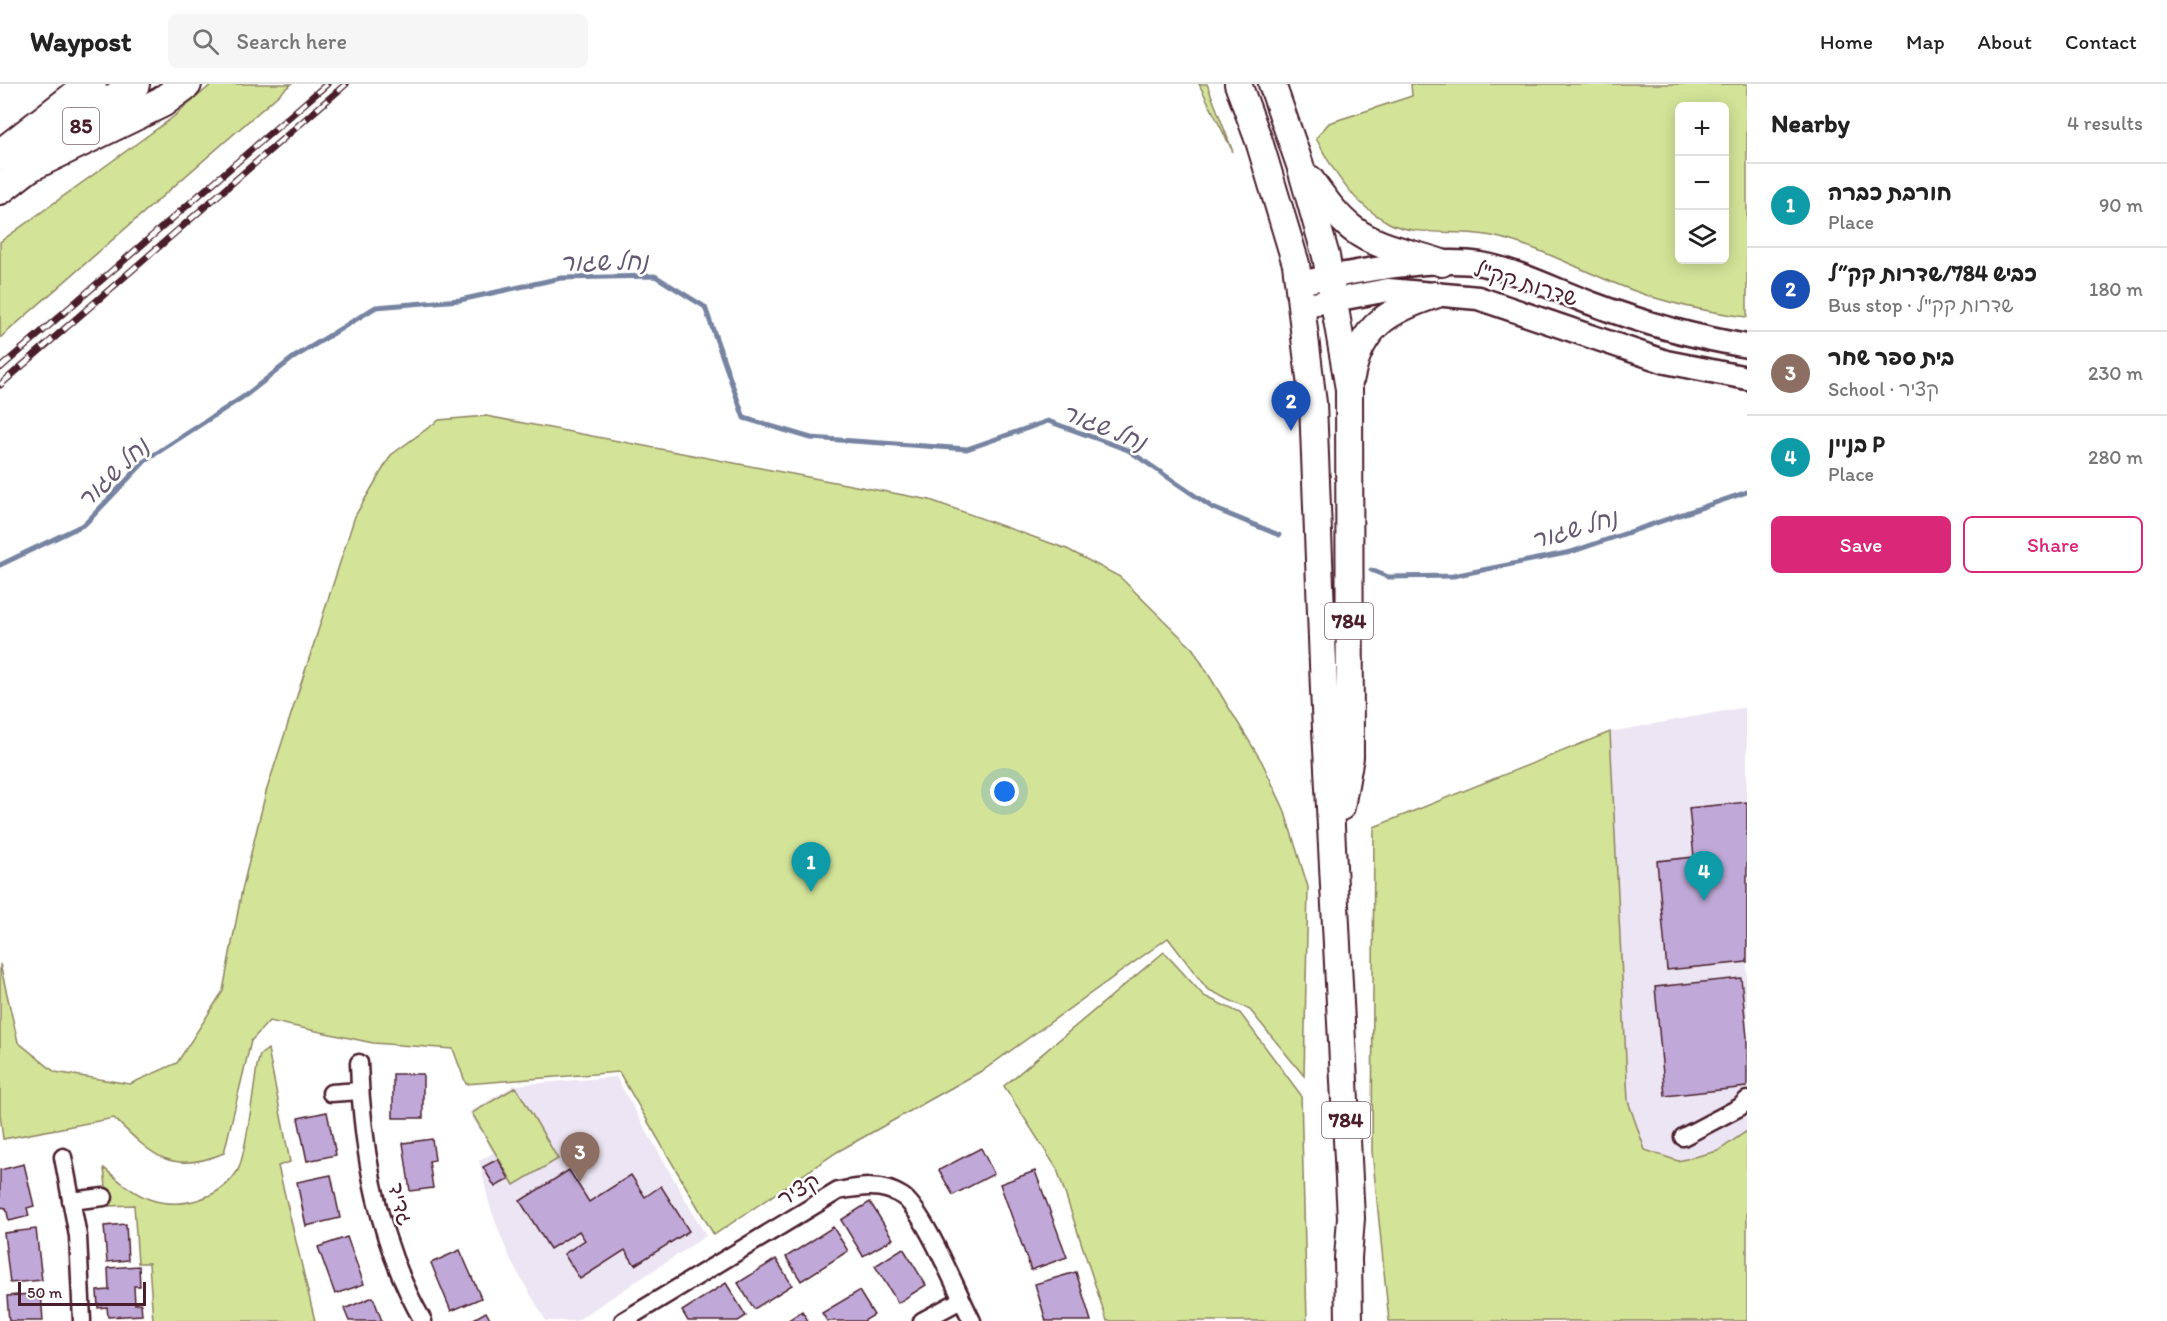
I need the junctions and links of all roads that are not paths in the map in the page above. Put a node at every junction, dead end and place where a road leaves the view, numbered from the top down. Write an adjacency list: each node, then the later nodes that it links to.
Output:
1 (63, 84): 7 (highway)
2 (91, 84): 8 (highway, 85)
3 (134, 84): 10 (highway, 85)
4 (186, 84): 10 (highway)
5 (1238, 84): 14 (main road, 784)
6 (1272, 84): 9 (main road, 784)
7 (0, 146)
8 (0, 155)
9 (1300, 165): 12 (main road); 13 (main road, 784)
10 (28, 167): 11 (highway, 85)
11 (0, 189)
12 (1442, 262): 13 (street, שדרות קק"ל); 16 (street, שדרות קק"ל)
13 (1332, 288): 14 (street, שדרות קק"ל); 15 (street, שדרות קק"ל); 18 (main road, 784)
14 (1301, 294): 19 (main road, 784)
15 (1435, 295): 17 (street, שדרות קק"ל); 18 (main road)
16 (1747, 346)
17 (1747, 378)
18 (1349, 389): 19 (main road, 784)
19 (1334, 852): 28 (main road, 784)
20 (359, 1063): 21 (street, גדיד)
21 (360, 1091): 22 (street); 31 (street, גדיד)
22 (331, 1093)
23 (1747, 1100): 24 (street)
24 (1683, 1137)
25 (63, 1158): 27 (street)
26 (104, 1197): 27 (street)
27 (72, 1202): 30 (street)
28 (1351, 1218): 35 (main road, 784); 36 (main road)
29 (961, 1300): 32 (street, קציר); 33 (street); 34 (street, קציר)
30 (82, 1321)
31 (423, 1321)
32 (622, 1321)
33 (922, 1321)
34 (972, 1321)
35 (1350, 1321)
36 (1364, 1321)

